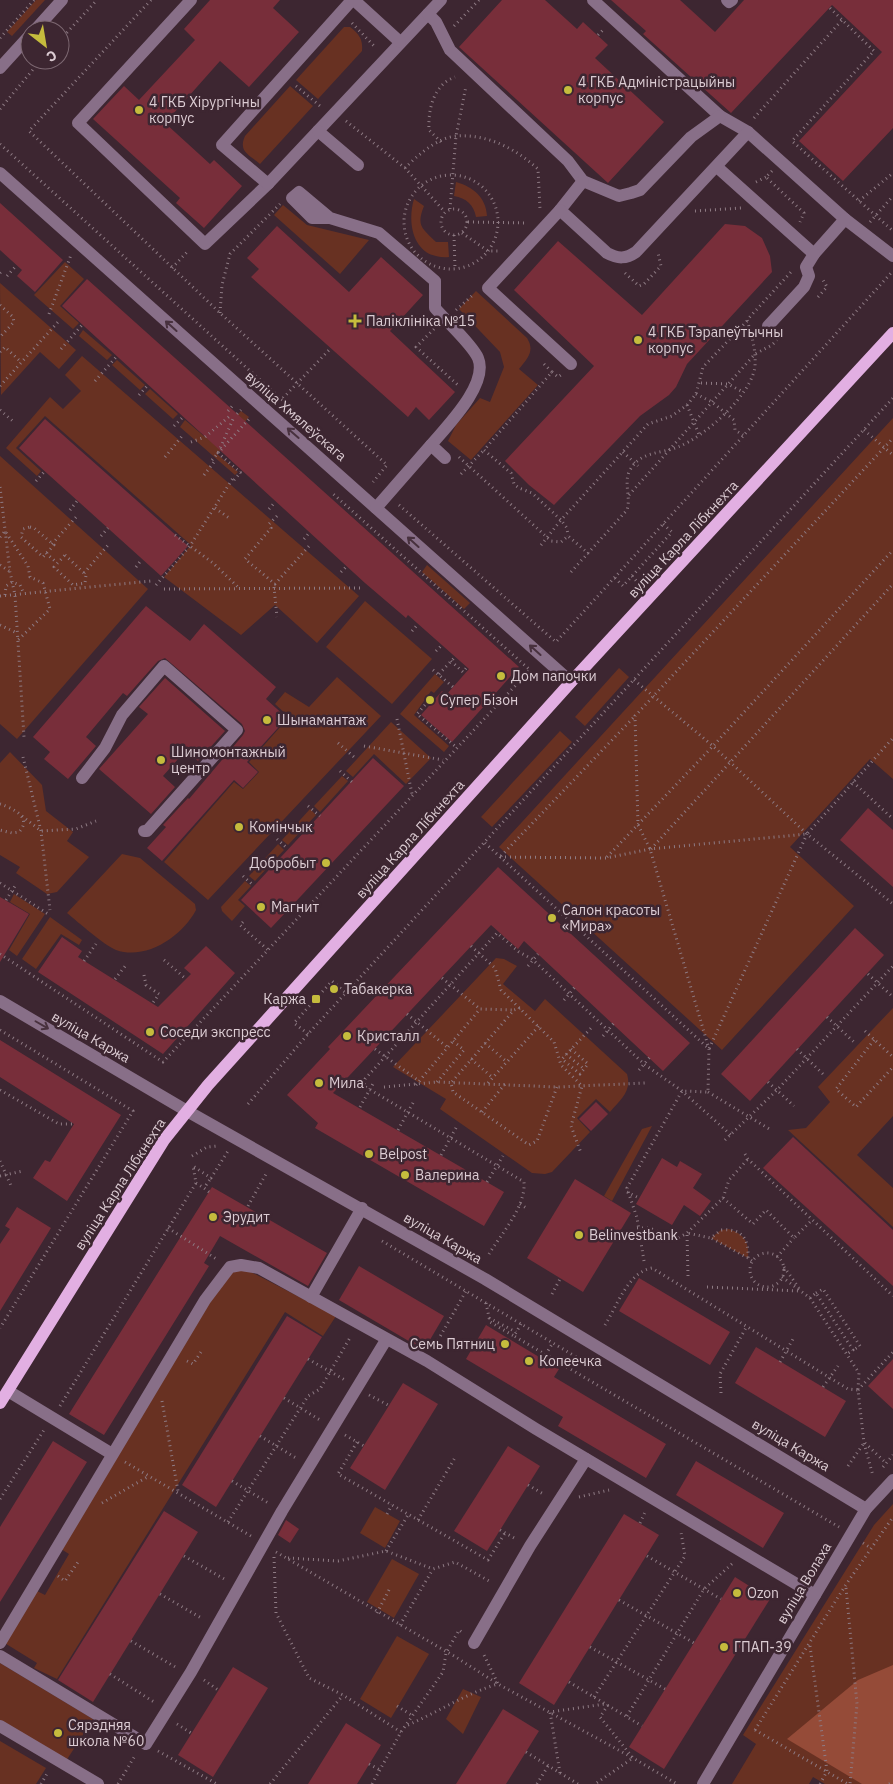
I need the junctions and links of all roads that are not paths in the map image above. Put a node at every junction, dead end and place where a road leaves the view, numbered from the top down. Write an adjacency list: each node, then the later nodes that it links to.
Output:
1 (62, 0): 9 (street)
2 (191, 0): 20 (street)
3 (353, 0): 10 (street); 20 (street)
4 (441, 0): 8 (street)
5 (593, 0): 13 (street)
6 (727, 0): 7 (street)
7 (732, 0)
8 (428, 14): 10 (street); 19 (street)
9 (44, 20)
10 (400, 42): 15 (street)
11 (20, 46): 12 (street)
12 (0, 68)
13 (720, 116): 14 (street); 19 (street)
14 (746, 130): 17 (street); 23 (street)
15 (318, 131): 16 (street); 20 (street)
16 (358, 166)
17 (717, 168): 21 (street); 24 (street)
18 (0, 173): 31 (street, вуліца Хмялеўскага, one-way to 18)
19 (583, 181): 21 (street)
20 (268, 184)
21 (560, 210): 28 (street)
22 (330, 218): 29 (street)
23 (845, 219): 24 (street); 25 (street)
24 (814, 254): 26 (street)
25 (893, 256)
26 (767, 332)
27 (893, 333): 32 (main road, вуліца Карла Лібкнехта)
28 (571, 364)
29 (431, 445): 30 (street); 31 (street)
30 (452, 457)
31 (376, 508): 32 (street, вуліца Хмялеўскага, one-way to 31)
32 (571, 682): 36 (main road, вуліца Карла Лібкнехта)
33 (82, 778): 34 (street)
34 (144, 831)
35 (0, 1001): 36 (street, вуліца Каржа, one-way to 36)
36 (187, 1110): 37 (street, вуліца Каржа); 40 (main road, вуліца Карла Лібкнехта)
37 (362, 1208): 38 (street); 45 (street, вуліца Каржа)
38 (311, 1297): 39 (street); 42 (street)
39 (386, 1340): 43 (street); 49 (street)
40 (8, 1391): 41 (main road, вуліца Карла Лібкнехта); 42 (street)
41 (0, 1404)
42 (112, 1454): 48 (street)
43 (586, 1459): 46 (street); 47 (street)
44 (893, 1480): 45 (street, вуліца Волаха)
45 (866, 1509): 46 (street, вуліца Волаха)
46 (815, 1595): 52 (street, вуліца Волаха)
47 (470, 1639)
48 (0, 1643)
49 (0, 1656)
50 (0, 1726): 51 (street)
51 (98, 1784)
52 (703, 1784)

